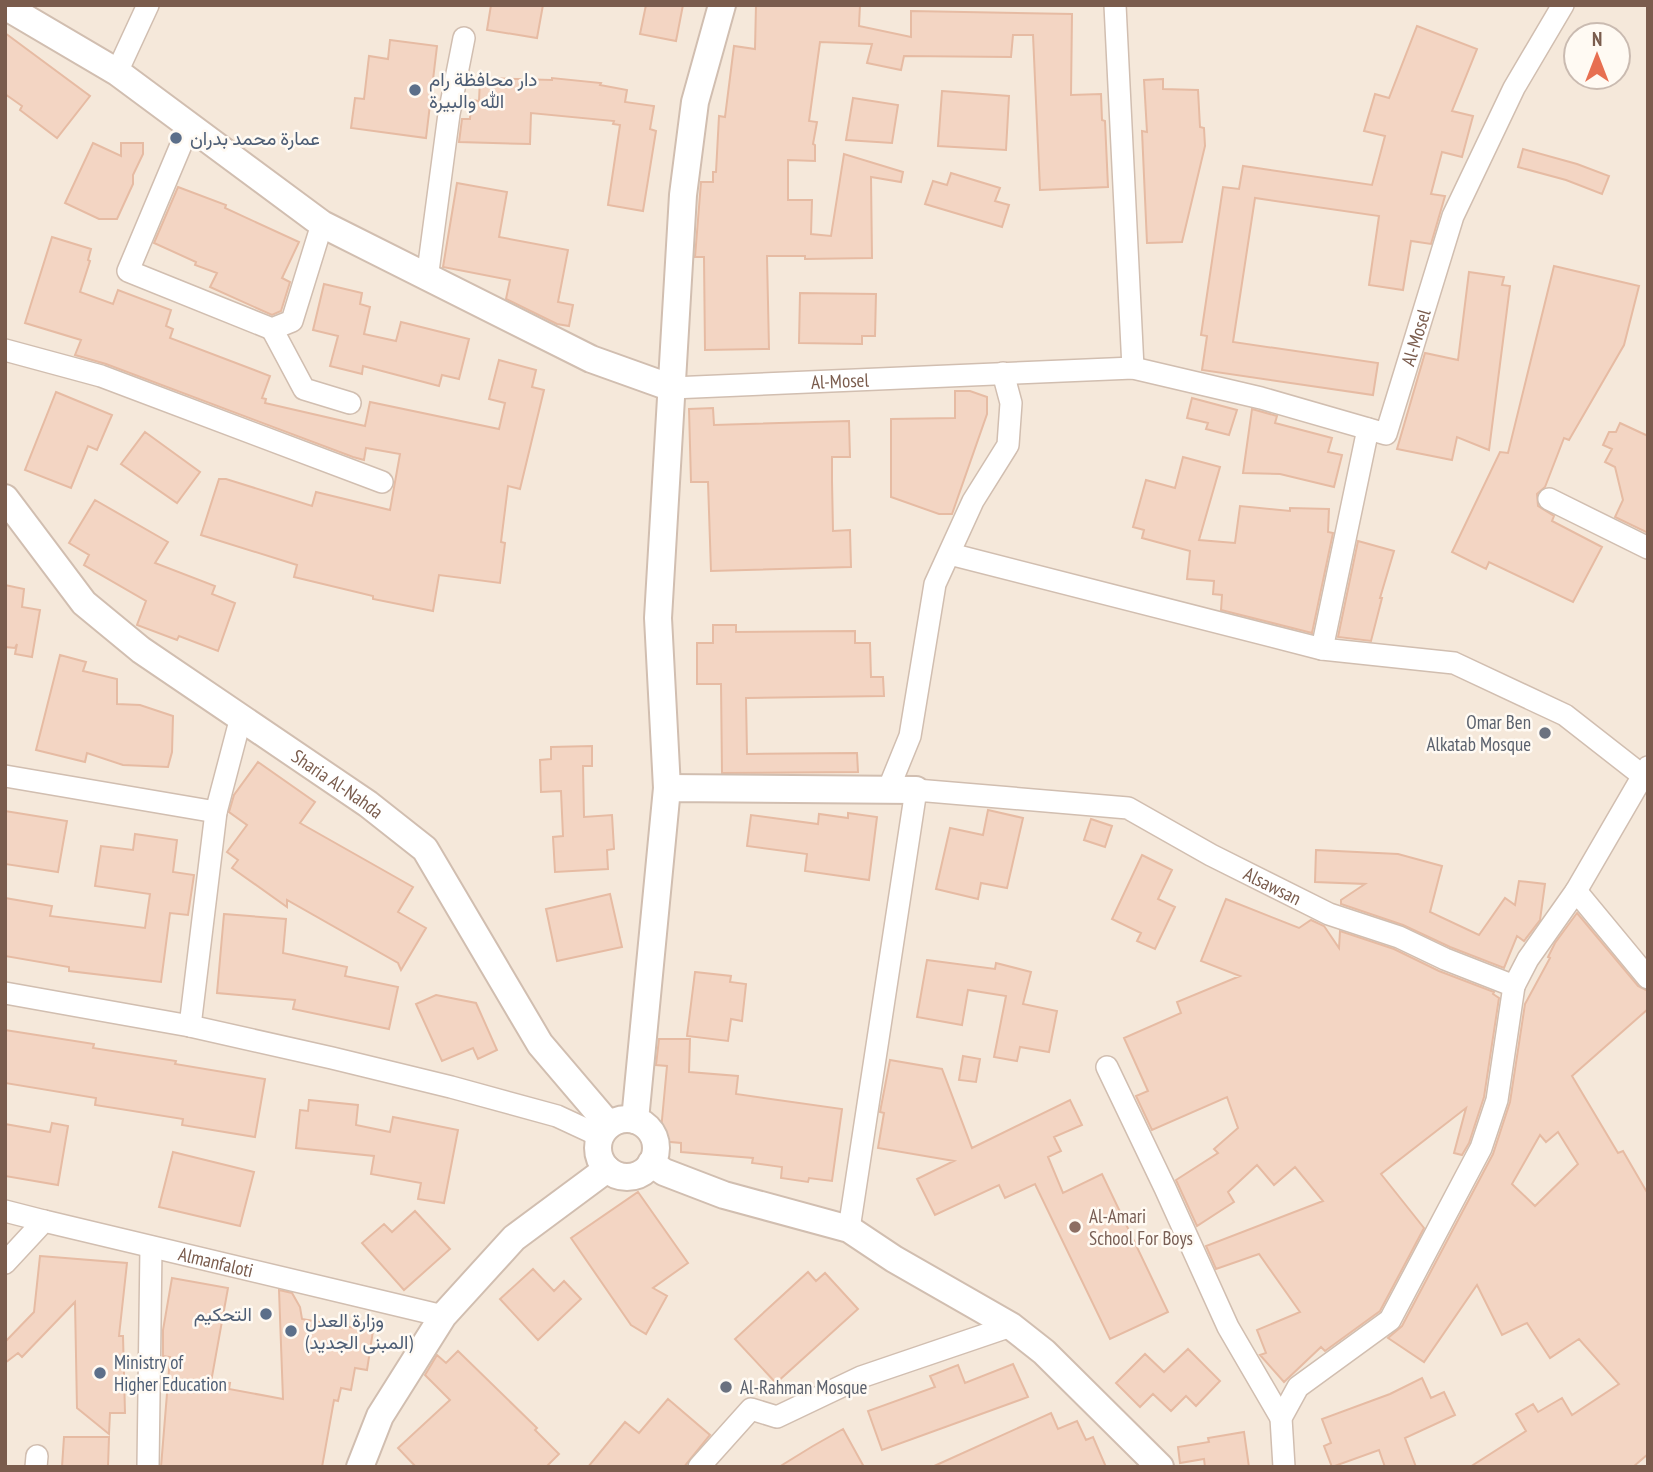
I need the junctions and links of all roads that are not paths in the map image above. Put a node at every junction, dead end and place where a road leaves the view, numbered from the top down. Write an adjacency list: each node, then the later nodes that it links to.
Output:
1 (148, 5): 7 (street)
2 (722, 5): 15 (street)
3 (1115, 5): 13 (street)
4 (1563, 5): 17 (street, Al-Mosel)
5 (5, 6): 7 (street)
6 (464, 38): 10 (street)
7 (117, 72): 8 (street)
8 (189, 126): 9 (street); 11 (street)
9 (322, 224): 10 (street); 11 (street)
10 (427, 279): 15 (street)
11 (272, 329): 16 (street)
12 (5, 350): 18 (street)
13 (1133, 368): 14 (street, Al-Mosel); 17 (street, Al-Mosel)
14 (1003, 373): 15 (street, Al-Mosel); 22 (street)
15 (672, 388): 27 (street)
16 (350, 403)
17 (1367, 429): 23 (street)
18 (383, 482)
19 (5, 498): 24 (street, Sharia Al-Nahda)
20 (1549, 499): 21 (street)
21 (1648, 548)
22 (950, 554): 23 (street); 28 (street)
23 (1322, 649): 25 (street)
24 (241, 717): 30 (street); 37 (street, Sharia Al-Nahda)
25 (1646, 772): 31 (street)
26 (5, 776): 30 (street)
27 (667, 788): 28 (street); 37 (street)
28 (888, 790): 29 (street)
29 (916, 790): 33 (street, Alsawsan); 42 (street)
30 (216, 812): 35 (street)
31 (1576, 891): 32 (street); 33 (street)
32 (1648, 978)
33 (1514, 986): 47 (street)
34 (5, 993): 35 (street)
35 (190, 1026): 37 (street)
36 (1107, 1067): 47 (street)
37 (615, 1127): 38 (street); 39 (street)
38 (651, 1163): 39 (street); 42 (street)
39 (607, 1169): 45 (street)
40 (5, 1211): 41 (street, Almanfaloti)
41 (44, 1221): 43 (street, Almanfaloti); 44 (street)
42 (849, 1228): 46 (street)
43 (151, 1247): 45 (street, Almanfaloti); 48 (street)
44 (5, 1263)
45 (443, 1316): 49 (street)
46 (1010, 1326): 50 (street); 51 (street)
47 (1281, 1418): 52 (street)
48 (148, 1467)
49 (360, 1467)
50 (699, 1467)
51 (1160, 1467)
52 (1284, 1467)

